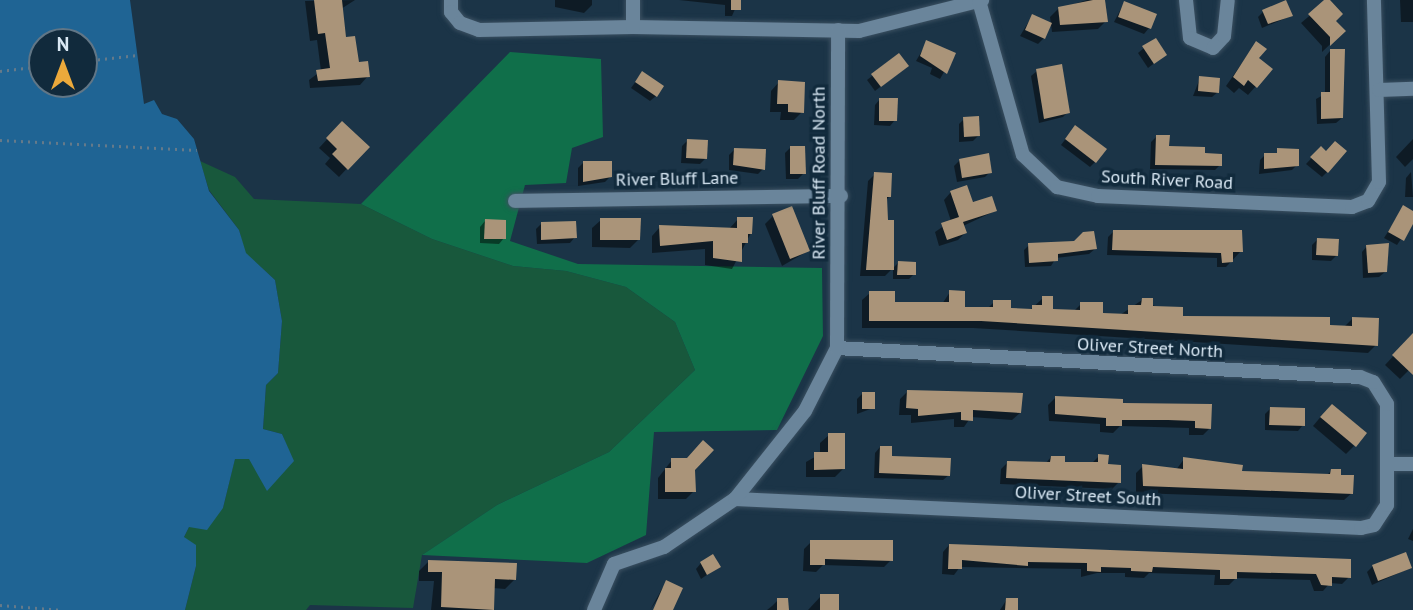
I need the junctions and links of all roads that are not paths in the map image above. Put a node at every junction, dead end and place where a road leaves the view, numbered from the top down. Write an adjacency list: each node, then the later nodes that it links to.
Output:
1 (451, 0): 7 (street)
2 (633, 0): 7 (street)
3 (980, 0): 8 (street); 10 (street, South River Road)
4 (1186, 0): 5 (street)
5 (1228, 0)
6 (1374, 0): 10 (street, South River Road)
7 (633, 27): 8 (street)
8 (838, 30): 11 (street, River Bluff Road North)
9 (1413, 89): 10 (street)
10 (1379, 90)
11 (841, 196): 12 (street, River Bluff Lane); 13 (street, River Bluff Road North)
12 (515, 201)
13 (837, 348): 14 (street, Oliver Street North); 16 (street, River Bluff Road North)
14 (1389, 464): 15 (street); 16 (street, Oliver Street South)
15 (1413, 464)
16 (735, 499): 17 (street, River Bluff Road North)
17 (594, 610)

